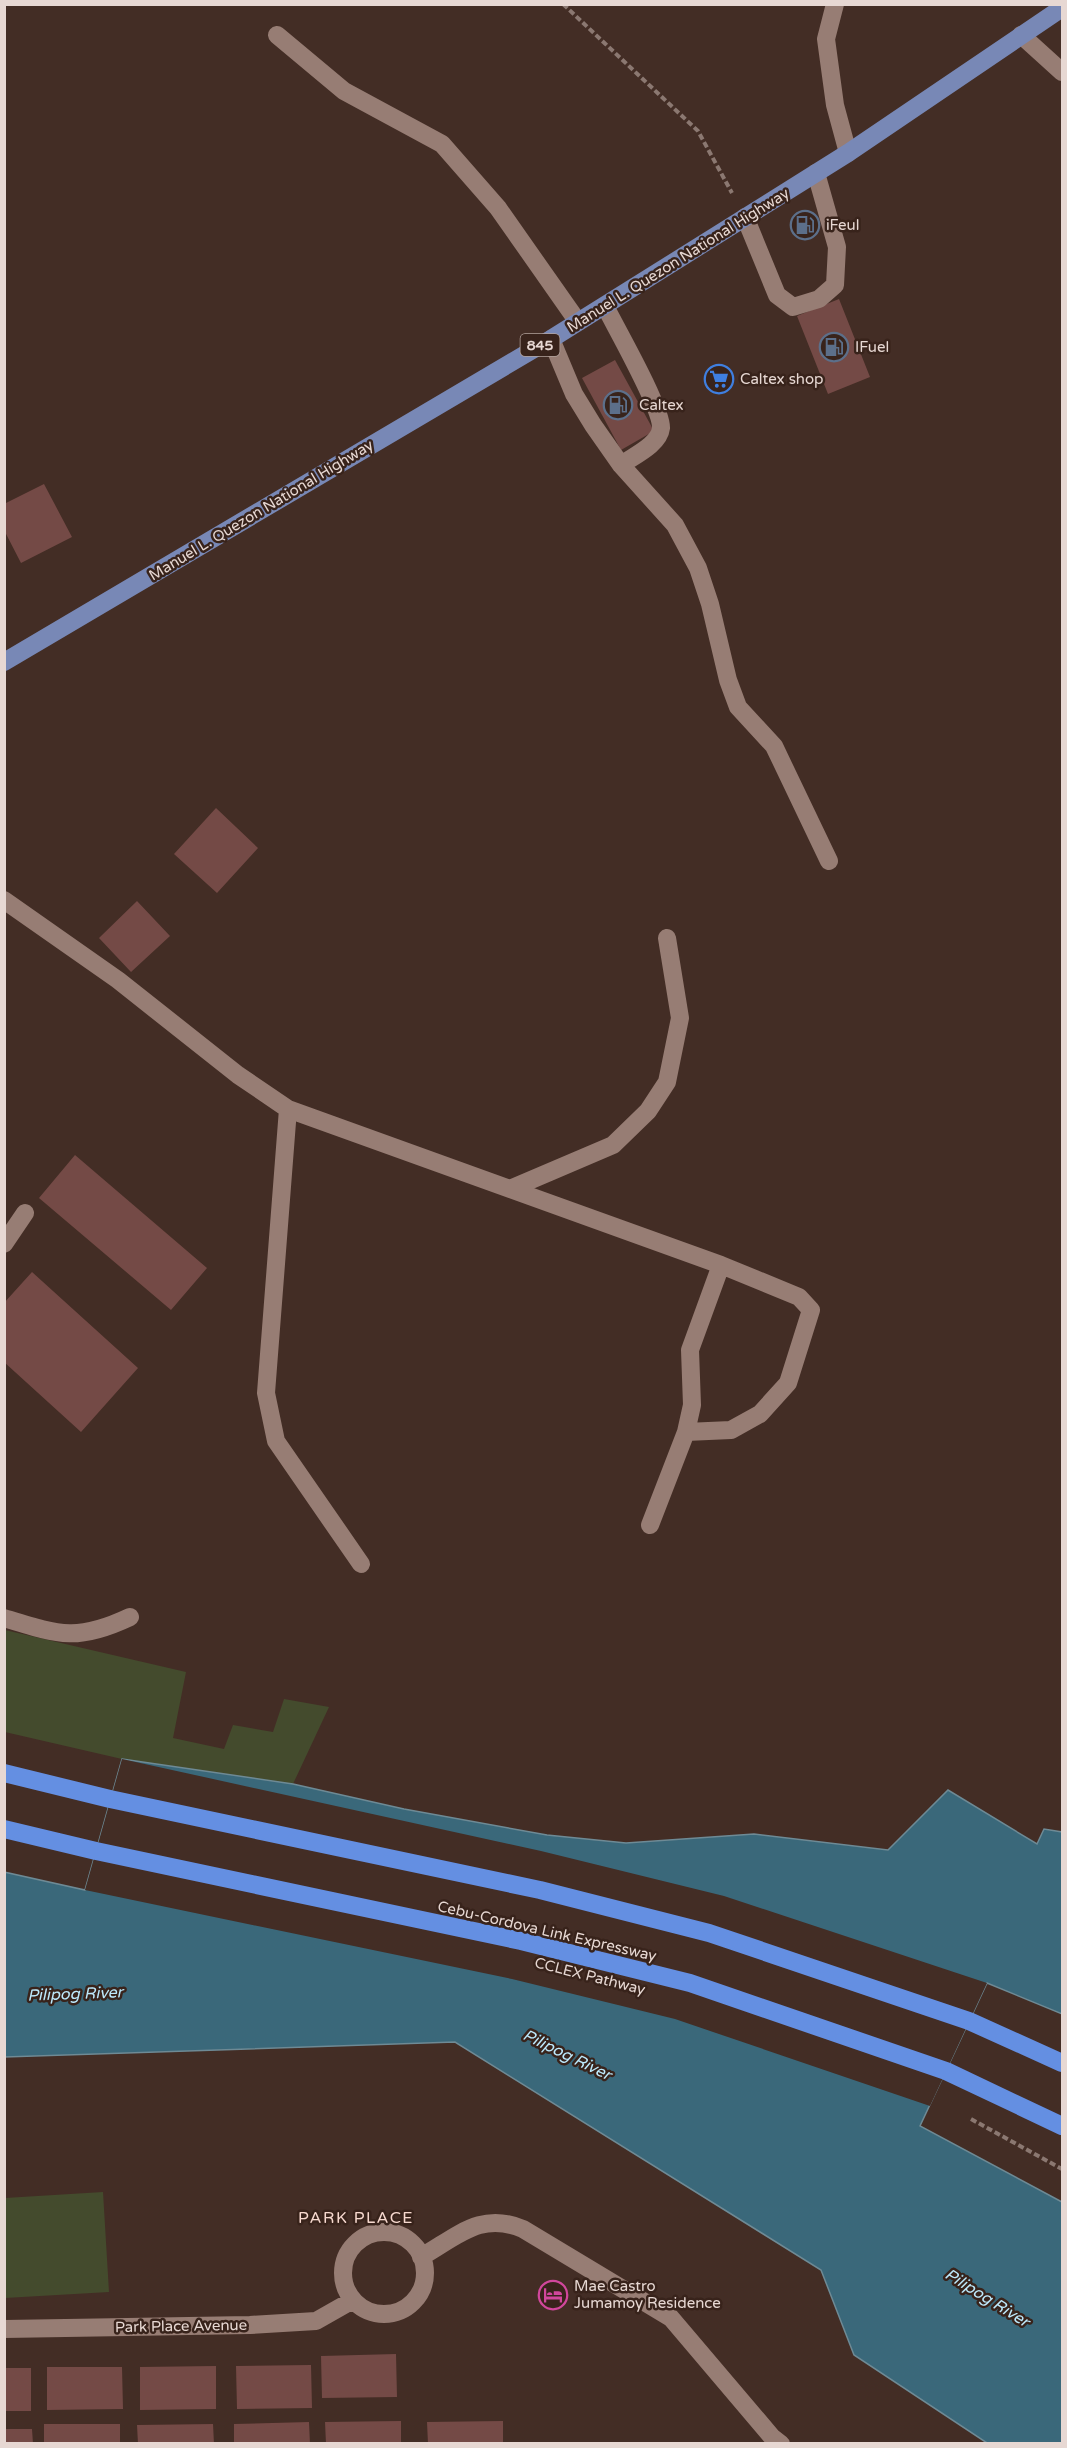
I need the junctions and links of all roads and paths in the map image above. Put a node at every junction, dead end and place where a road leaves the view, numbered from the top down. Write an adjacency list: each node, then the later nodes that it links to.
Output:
1 (563, 4): 9 (path)
2 (835, 4): 7 (street)
3 (1062, 8): 5 (main road, Manuel L. Quezon National Highway / 845)
4 (278, 35): 11 (street)
5 (1021, 35): 6 (street); 7 (main road, Manuel L. Quezon National Highway / 845)
6 (1062, 72)
7 (848, 153): 8 (main road, Manuel L. Quezon National Highway / 845)
8 (816, 173): 9 (main road, Manuel L. Quezon National Highway / 845); 9 (street)
9 (745, 217): 10 (main road, Manuel L. Quezon National Highway / 845)
10 (605, 306): 11 (main road, Manuel L. Quezon National Highway / 845); 13 (street)
11 (578, 322): 12 (main road, Manuel L. Quezon National Highway / 845)
12 (551, 339): 13 (street); 14 (main road, Manuel L. Quezon National Highway / 845)
13 (621, 465): 15 (street)
14 (4, 662)
15 (830, 861)
16 (4, 900): 18 (street)
17 (667, 939): 19 (street)
18 (288, 1109): 19 (street); 25 (street)
19 (510, 1189): 22 (street)
20 (24, 1213): 21 (street)
21 (4, 1244)
22 (721, 1265): 23 (street); 23 (street)
23 (686, 1431): 24 (street)
24 (650, 1525)
25 (361, 1564)
26 (130, 1617): 27 (street)
27 (4, 1618)
28 (4, 1773): 30 (highway)
29 (4, 1829): 32 (highway, Cebu-Cordova Link Expressway)
30 (1062, 2063)
31 (963, 2114): 33 (path)
32 (1062, 2126)
33 (1062, 2169)
34 (421, 2257): 35 (street); 35 (street); 37 (street)
35 (353, 2300): 36 (street, Park Place Avenue)
36 (4, 2329)
37 (772, 2441)

